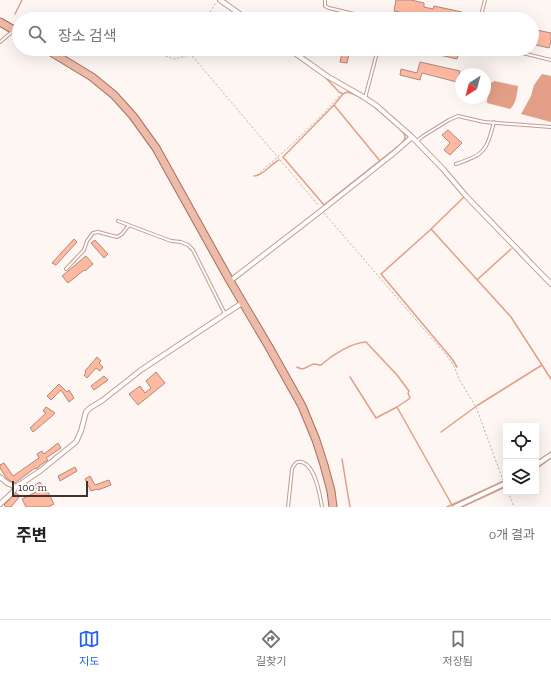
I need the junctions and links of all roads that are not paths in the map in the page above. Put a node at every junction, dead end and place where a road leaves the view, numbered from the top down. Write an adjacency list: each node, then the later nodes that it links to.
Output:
1 (219, 0): 4 (street)
2 (325, 0): 5 (lane)
3 (484, 0): 6 (lane)
4 (237, 12)
5 (345, 12)
6 (481, 12)
7 (0, 22): 8 (main road)
8 (12, 29)
9 (12, 35): 10 (lane)
10 (0, 42)
11 (57, 56): 25 (main road)
12 (299, 56): 16 (street)
13 (376, 56): 16 (lane)
14 (535, 56): 15 (lane)
15 (551, 60)
16 (365, 98): 19 (street)
17 (494, 122): 18 (lane); 20 (lane); 21 (lane)
18 (550, 127)
19 (412, 137): 20 (street); 25 (street)
20 (417, 141): 26 (street)
21 (456, 164)
22 (118, 221): 23 (lane)
23 (129, 225): 24 (lane); 28 (lane)
24 (66, 269)
25 (230, 281): 27 (main road)
26 (551, 284)
27 (242, 303): 28 (street); 37 (main road)
28 (225, 314): 33 (street)
29 (551, 455): 30 (street)
30 (539, 463)
31 (1, 480): 33 (street)
32 (503, 484): 38 (street)
33 (16, 487): 34 (street)
34 (0, 504)
35 (288, 507): 36 (lane)
36 (322, 507)
37 (333, 507)
38 (455, 507)

